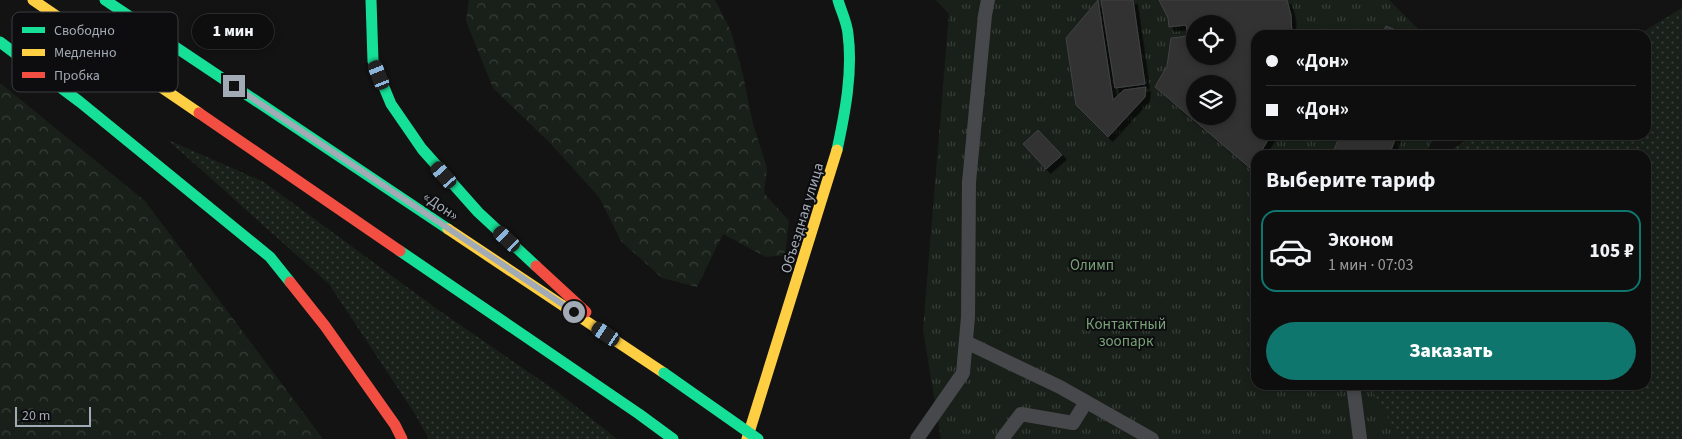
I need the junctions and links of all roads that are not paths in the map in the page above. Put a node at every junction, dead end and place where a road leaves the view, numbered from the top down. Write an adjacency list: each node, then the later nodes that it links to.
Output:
1 (33, 0): 7 (main road)
2 (104, 0): 8 (main road, «Дон»)
3 (372, 0): 16 (main road)
4 (838, 0): 21 (main road, Объездная улица)
5 (980, 0): 9 (lane)
6 (988, 0): 9 (lane)
7 (51, 12)
8 (122, 12)
9 (985, 15): 15 (lane)
10 (0, 42): 12 (main road)
11 (178, 49): 16 (main road, «Дон»)
12 (12, 51)
13 (67, 92): 19 (main road)
14 (168, 92): 20 (main road)
15 (966, 342): 18 (lane); 23 (lane)
16 (622, 345): 22 (main road, «Дон», bridge)
17 (1354, 390): 26 (lane)
18 (1086, 402): 24 (lane); 25 (lane)
19 (402, 439)
20 (673, 439)
21 (748, 439)
22 (758, 439)
23 (917, 439)
24 (1002, 439)
25 (1152, 439)
26 (1360, 439)

